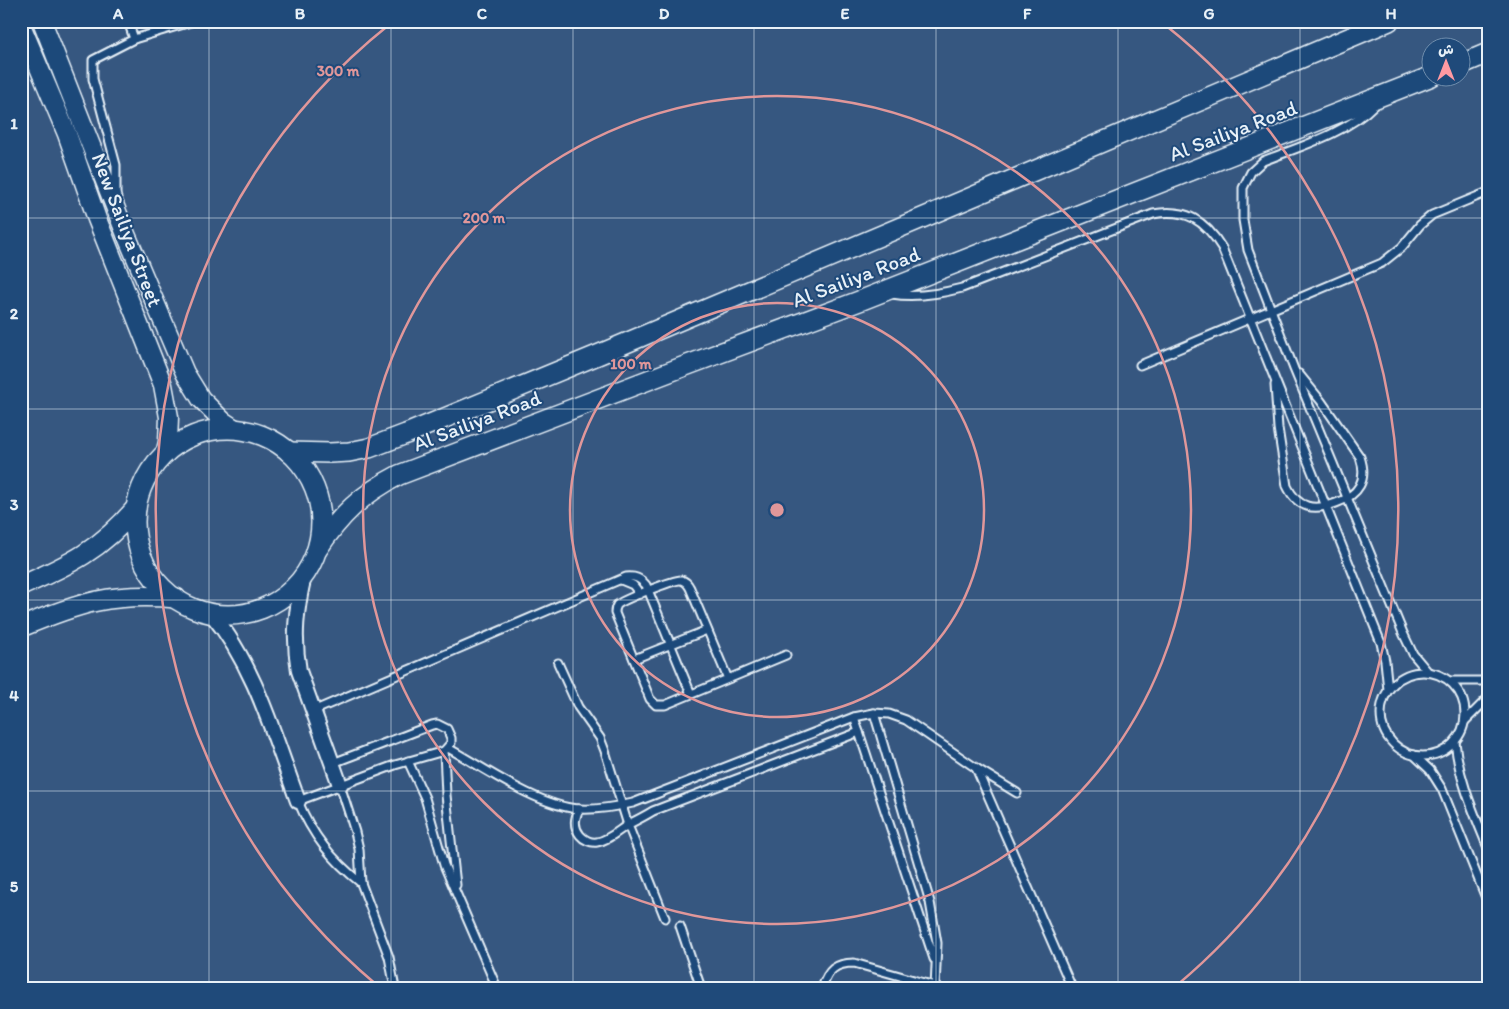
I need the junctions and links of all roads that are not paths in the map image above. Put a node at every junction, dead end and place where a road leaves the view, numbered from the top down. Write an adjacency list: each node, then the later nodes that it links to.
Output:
1 (42, 21): 10 (street, New Sailiya Street)
2 (128, 21): 6 (lane)
3 (194, 21): 6 (lane)
4 (1389, 21): 18 (main road, Al Sailiya Road)
5 (21, 25): 19 (street, New Sailiya Street)
6 (134, 39): 10 (lane)
7 (1422, 80): 8 (main road, Al Sailiya Road)
8 (1382, 96): 11 (main road, Al Sailiya Road); 12 (lane)
9 (1488, 192): 12 (lane)
10 (117, 210): 17 (street, New Sailiya Street)
11 (882, 292): 13 (lane); 23 (main road, Al Sailiya Road)
12 (1272, 310): 13 (lane); 15 (lane)
13 (1250, 319): 14 (lane); 16 (lane)
14 (1140, 365)
15 (1294, 369): 20 (lane); 20 (lane)
16 (1274, 377): 21 (lane); 21 (lane)
17 (235, 429): 18 (main road); 19 (main road)
18 (289, 452): 23 (main road)
19 (165, 454): 22 (main road)
20 (1348, 499): 21 (lane); 37 (lane)
21 (1326, 506): 41 (lane)
22 (136, 508): 26 (main road); 29 (main road)
23 (317, 550): 24 (main road)
24 (304, 576): 30 (main road); 44 (street)
25 (620, 580): 27 (lane); 28 (lane); 44 (lane)
26 (21, 586)
27 (649, 590): 28 (lane); 32 (lane); 33 (lane)
28 (640, 594): 35 (lane)
29 (176, 598): 30 (main road); 31 (main road)
30 (211, 613): 57 (street)
31 (21, 627)
32 (708, 630): 33 (lane); 38 (lane)
33 (671, 644): 35 (lane); 42 (lane)
34 (786, 655): 38 (lane)
35 (634, 659): 42 (lane)
36 (558, 663): 58 (lane)
37 (1428, 672): 39 (lane); 41 (lane)
38 (728, 679): 42 (lane)
39 (1450, 681): 40 (lane); 47 (lane)
40 (1488, 681)
41 (1388, 690): 51 (lane)
42 (691, 694)
43 (1488, 698): 47 (lane)
44 (313, 711): 53 (street)
45 (874, 713): 46 (lane); 54 (lane); 67 (lane)
46 (854, 717): 48 (lane); 58 (lane)
47 (1465, 721): 49 (lane)
48 (859, 732): 60 (lane); 67 (lane)
49 (1455, 742): 51 (lane); 61 (lane)
50 (446, 750): 52 (lane); 53 (lane); 59 (lane); 63 (lane)
51 (1413, 755): 64 (lane)
52 (408, 761): 55 (lane); 63 (lane)
53 (333, 763): 55 (street)
54 (976, 768): 56 (lane); 73 (lane)
55 (340, 785): 57 (lane); 62 (lane)
56 (1018, 793)
57 (298, 801): 62 (lane)
58 (623, 805): 59 (lane); 60 (lane)
59 (579, 809): 60 (lane)
60 (628, 825): 65 (lane)
61 (1488, 848)
62 (361, 882): 69 (lane)
63 (456, 891): 70 (lane)
64 (1488, 903)
65 (665, 918)
66 (680, 926): 71 (lane)
67 (937, 966): 68 (lane)
68 (935, 987): 72 (lane)
69 (396, 988)
70 (497, 988)
71 (701, 988)
72 (822, 988)
73 (1072, 988)

